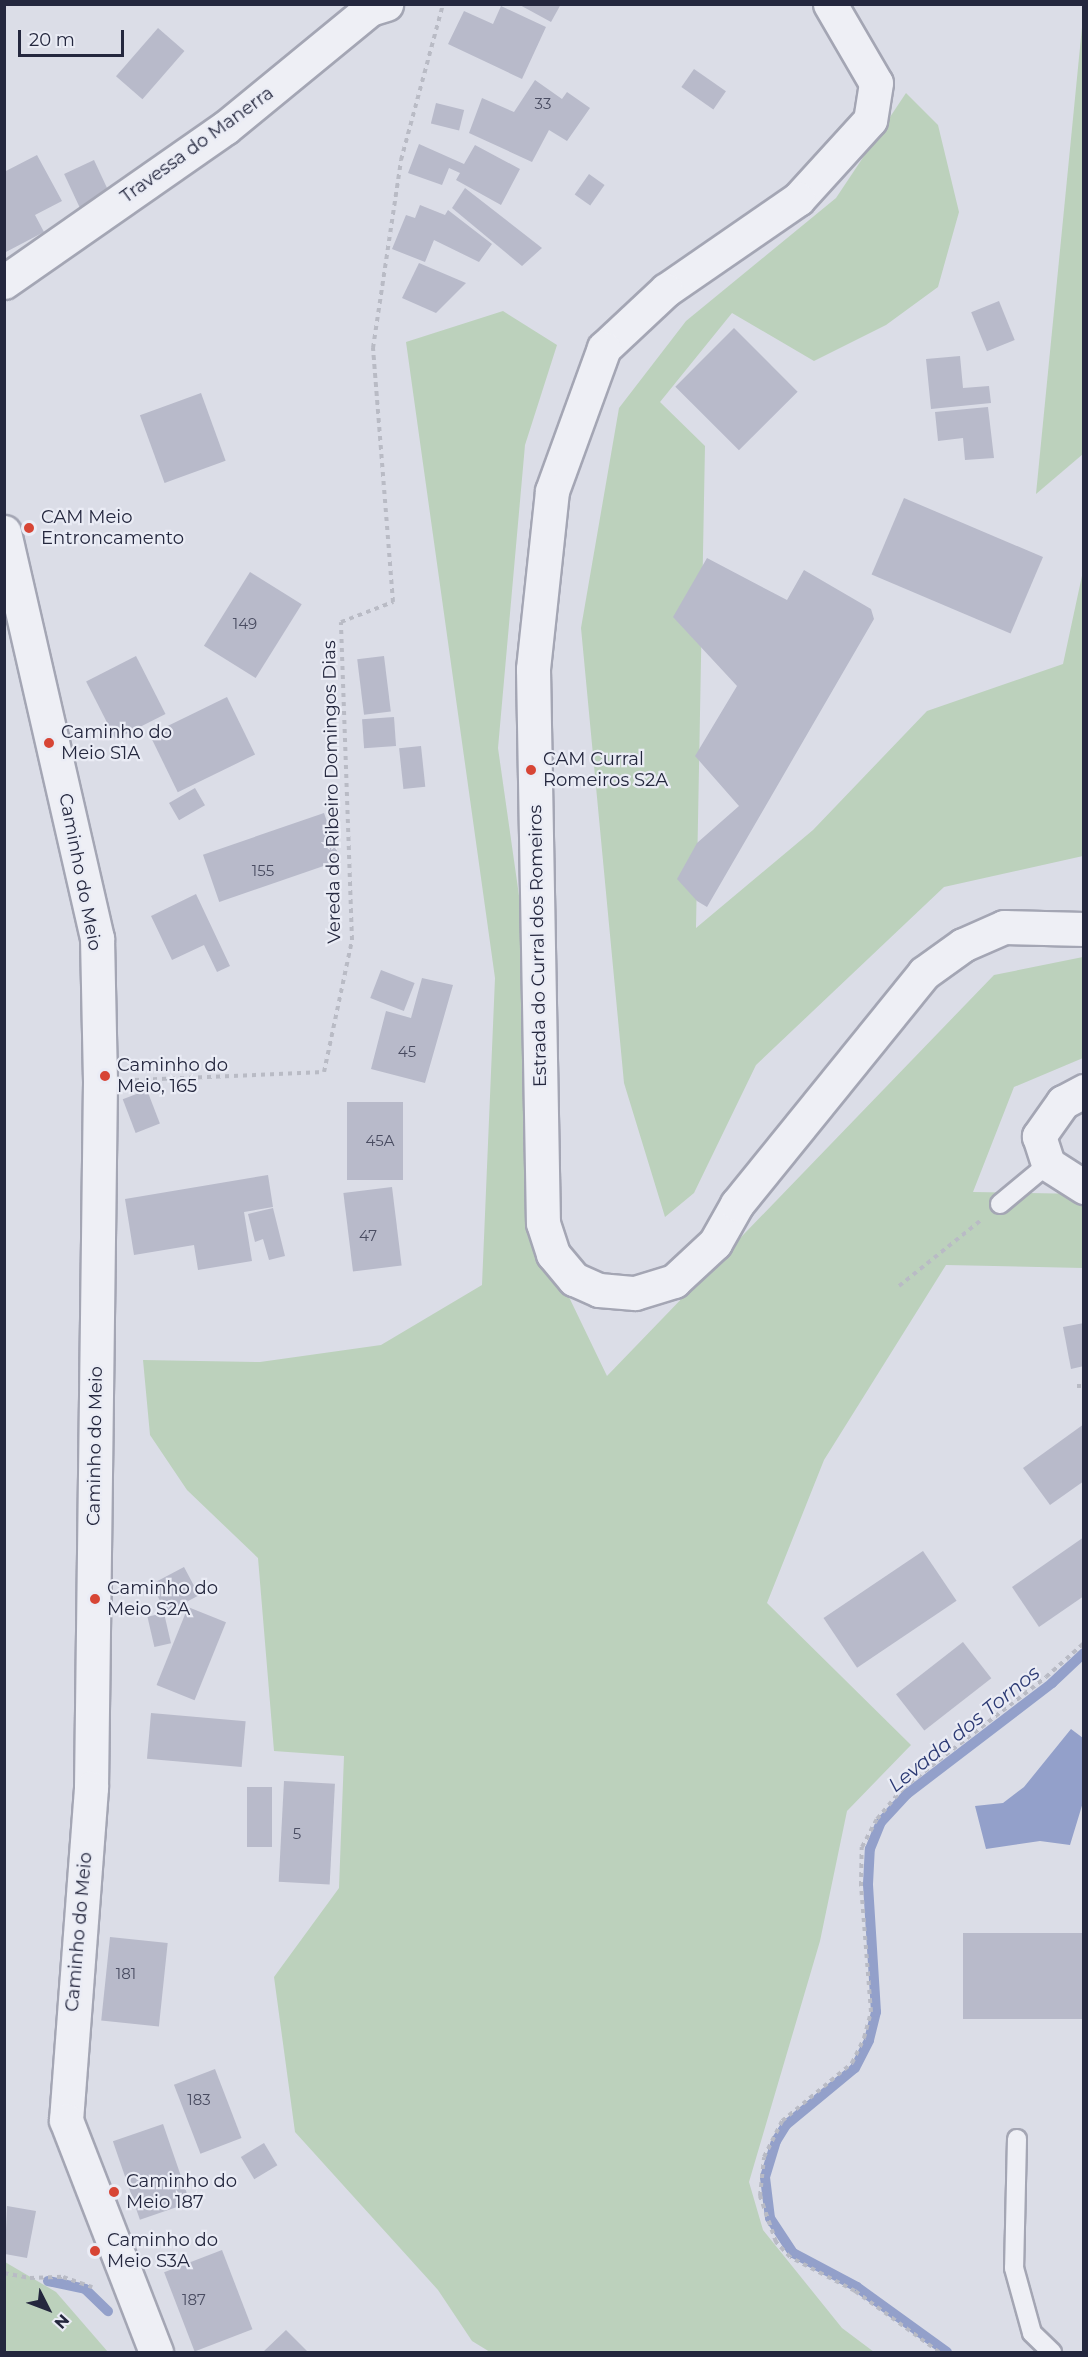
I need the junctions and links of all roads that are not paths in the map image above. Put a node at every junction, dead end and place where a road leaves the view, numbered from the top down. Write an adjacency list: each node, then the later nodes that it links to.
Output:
1 (386, 4): 3 (street, Travessa do Manerra)
2 (830, 4): 5 (street, Estrada do Curral dos Romeiros)
3 (4, 282)
4 (4, 532): 11 (street, Caminho do Meio)
5 (1083, 929)
6 (1083, 1091): 7 (street)
7 (1048, 1164): 8 (street); 9 (lane)
8 (1083, 1187)
9 (1000, 1204)
10 (1017, 2139): 12 (lane)
11 (156, 2352)
12 (1052, 2352)

